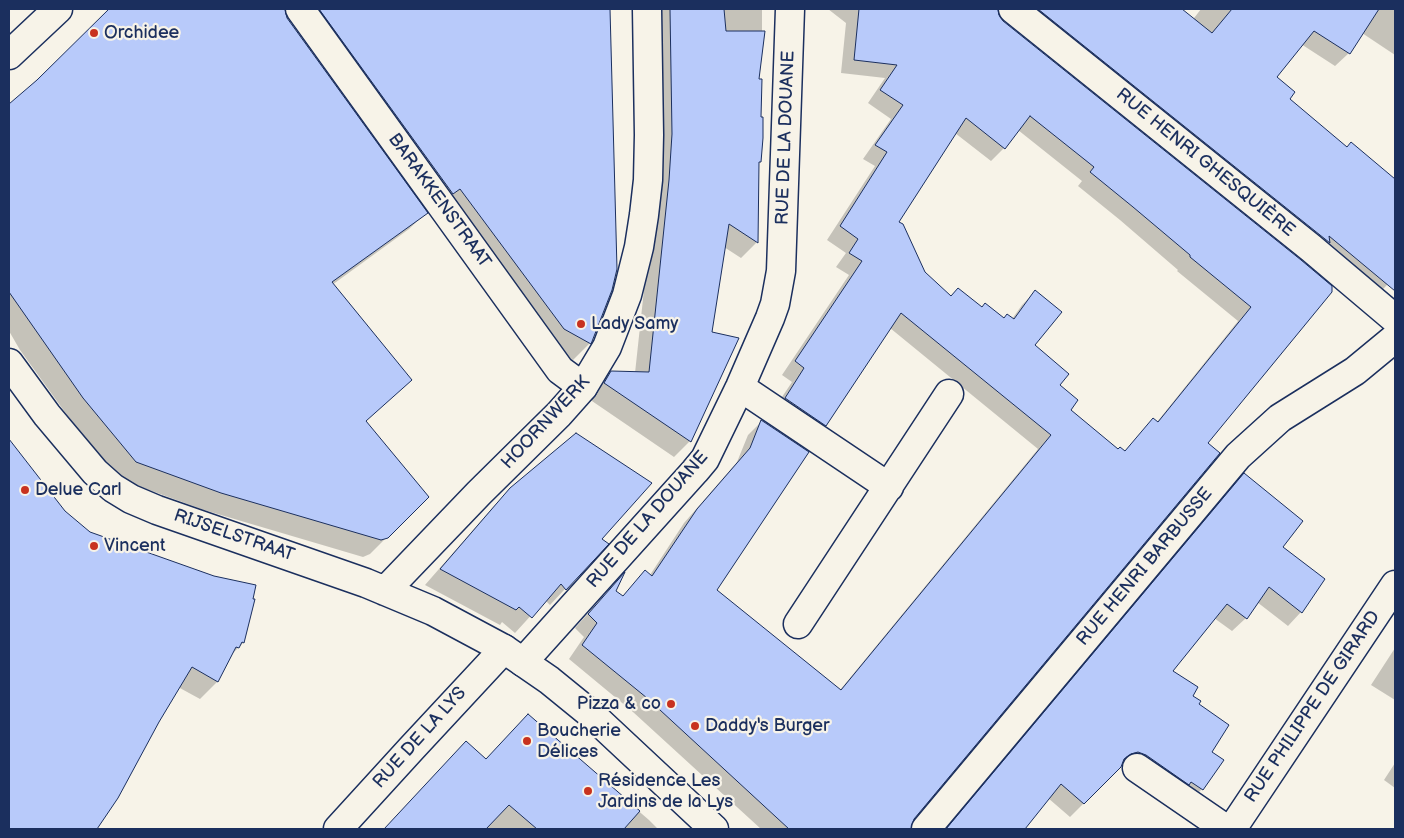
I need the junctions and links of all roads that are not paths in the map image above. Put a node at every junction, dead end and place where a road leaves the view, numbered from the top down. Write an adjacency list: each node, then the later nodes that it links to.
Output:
1 (58, 9): 6 (street)
2 (300, 9): 10 (street, BARAKKENSTRAAT)
3 (647, 9): 10 (street, HOORNWERK)
4 (790, 9): 11 (street, RUE DE LA DOUANE)
5 (1012, 9): 7 (street, RUE HENRI GHESQUIÈRE)
6 (9, 55)
7 (1395, 319)
8 (1395, 338): 21 (street, RUE HENRI BARBUSSE)
9 (9, 363): 15 (street, RIJSELSTRAAT)
10 (583, 387): 15 (street, HOORNWERK)
11 (740, 387): 13 (street); 17 (street, RUE DE LA DOUANE)
12 (949, 394): 13 (street)
13 (889, 487): 16 (street)
14 (1395, 585): 23 (street, RUE PHILIPPE DE GIRARD)
15 (385, 591): 17 (street, RIJSELSTRAAT)
16 (798, 624)
17 (514, 656): 19 (street, RUE DE LA LYS); 20 (street, RIJSELSTRAAT)
18 (1137, 768): 22 (street)
19 (338, 829)
20 (714, 829)
21 (926, 829)
22 (1226, 829)
23 (1232, 829)

